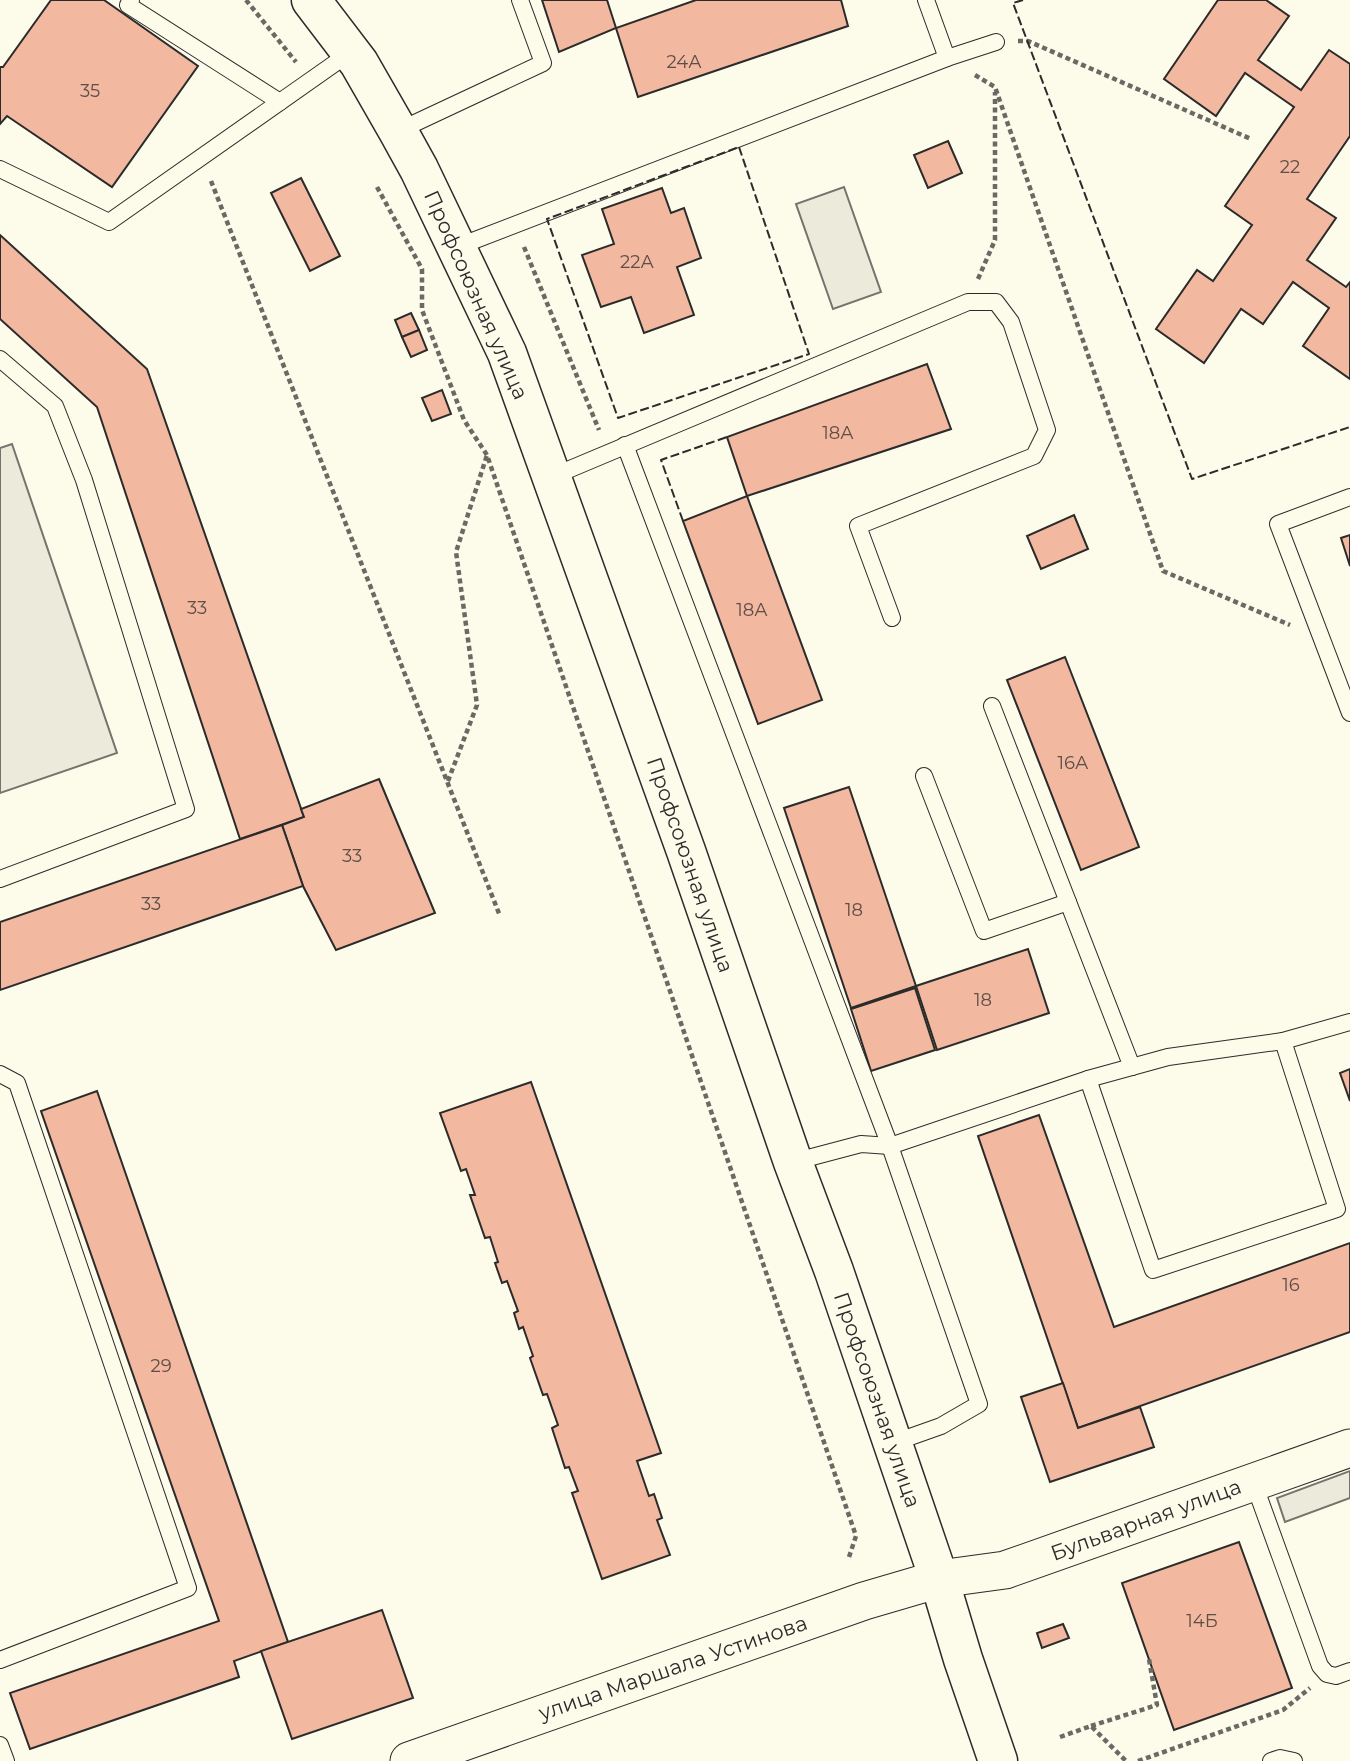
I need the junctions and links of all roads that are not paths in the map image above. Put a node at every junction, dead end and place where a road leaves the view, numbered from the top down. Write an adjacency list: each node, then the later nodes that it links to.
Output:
1 (131, 0): 8 (lane)
2 (311, 0): 6 (main road, Профсоюзная улица)
3 (520, 0): 9 (lane)
4 (926, 0): 7 (lane)
5 (996, 42): 7 (lane)
6 (351, 52): 8 (lane); 9 (main road, Профсоюзная улица)
7 (947, 58): 11 (lane)
8 (280, 102): 10 (lane)
9 (397, 131): 11 (main road, Профсоюзная улица)
10 (0, 169)
11 (457, 247): 14 (main road, Профсоюзная улица)
12 (0, 359): 21 (lane)
13 (625, 445): 14 (lane); 16 (lane); 28 (lane)
14 (551, 477): 29 (main road, Профсоюзная улица)
15 (1350, 497): 17 (lane)
16 (892, 618)
17 (1345, 686): 19 (lane)
18 (992, 706): 22 (lane)
19 (1350, 713)
20 (924, 776): 22 (lane)
21 (0, 879)
22 (1068, 902): 25 (lane)
23 (1350, 1022): 24 (lane)
24 (1283, 1041): 25 (lane); 27 (lane)
25 (1132, 1067): 27 (lane)
26 (0, 1074): 34 (lane)
27 (1088, 1079): 28 (lane)
28 (890, 1146): 29 (lane); 30 (lane)
29 (793, 1163): 30 (main road, Профсоюзная улица)
30 (893, 1443): 33 (main road, Профсоюзная улица)
31 (1350, 1448): 32 (street, Бульварная улица)
32 (1253, 1481): 33 (street, Бульварная улица); 35 (lane)
33 (939, 1579): 38 (street, улица Маршала Устинова); 39 (main road, Профсоюзная улица)
34 (0, 1660)
35 (1350, 1671)
36 (0, 1745): 37 (lane)
37 (6, 1761)
38 (409, 1761)
39 (998, 1761)
40 (1271, 1761): 41 (lane)
41 (1294, 1761)

